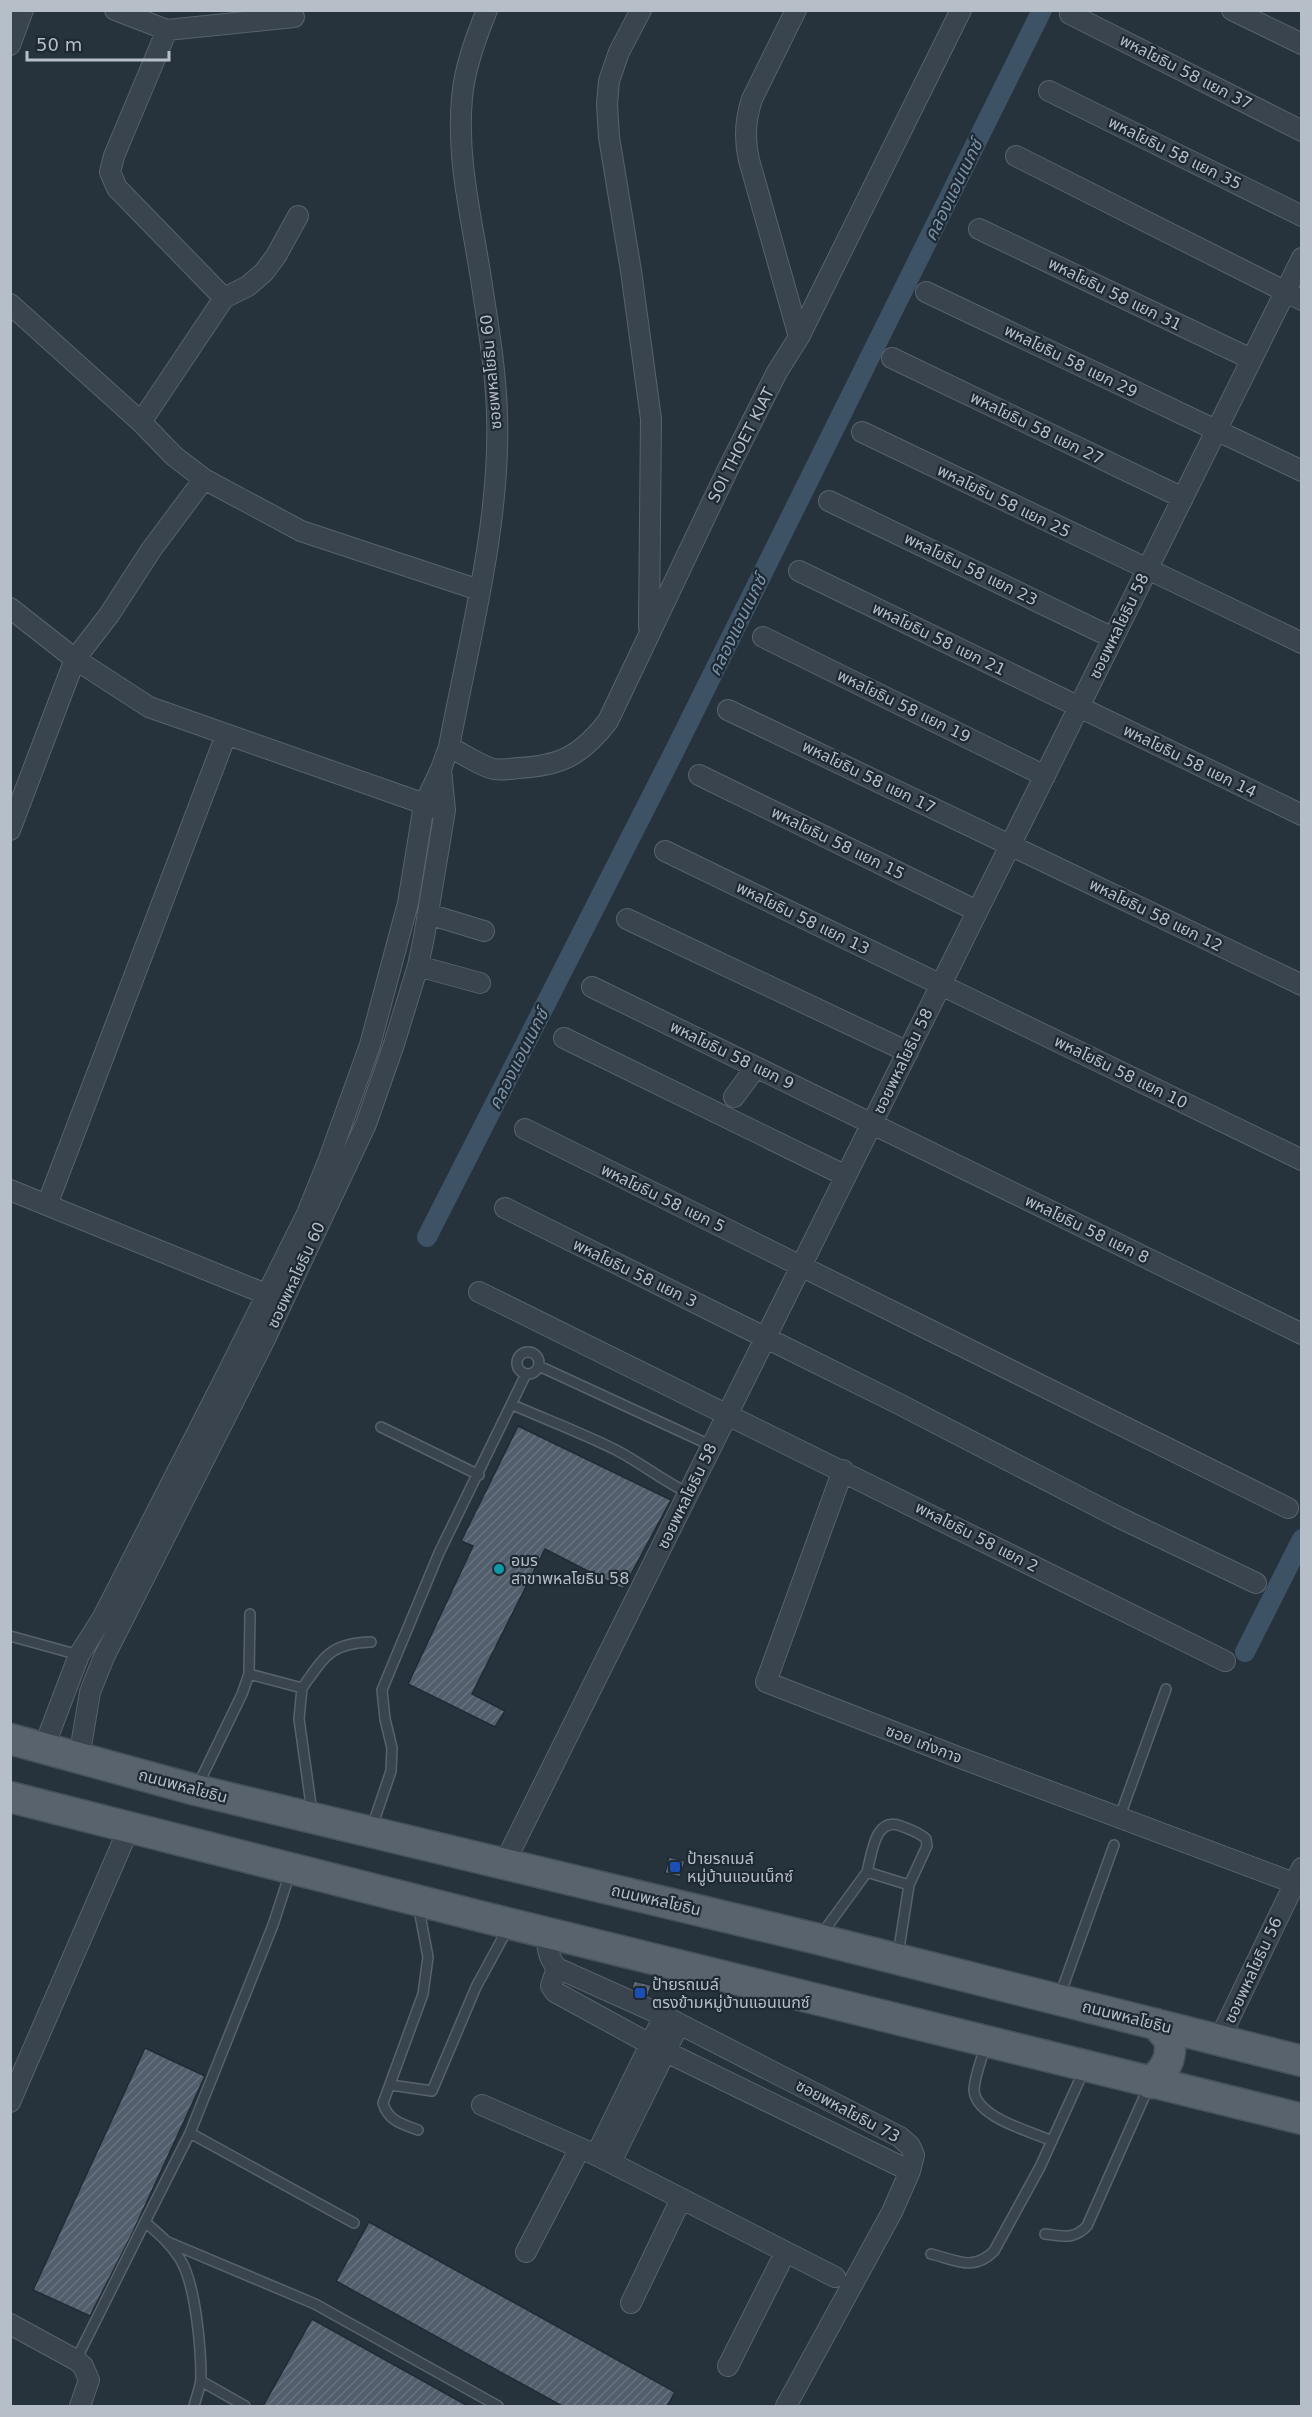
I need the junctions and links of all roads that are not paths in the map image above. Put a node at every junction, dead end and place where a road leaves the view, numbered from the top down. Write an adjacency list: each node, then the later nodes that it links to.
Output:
1 (23, 10): 12 (street)
2 (115, 10): 10 (street)
3 (487, 10): 36 (street, ซอยพหลโยธิน 60)
4 (642, 10): 38 (street)
5 (961, 10): 24 (street, SOI THOET KIAT)
6 (1232, 10): 11 (street)
7 (791, 12): 24 (street)
8 (1070, 14): 14 (street, พหลโยธิน 58 แยก 37)
9 (294, 17): 10 (street)
10 (167, 30): 22 (street)
11 (1302, 44)
12 (10, 45)
13 (1049, 91): 17 (street, พหลโยธิน 58 แยก 35)
14 (1302, 130)
15 (1016, 156): 21 (street)
16 (298, 216): 22 (street)
17 (1302, 216)
18 (979, 229): 26 (street, พหลโยธิน 58 แยก 31)
19 (1302, 258): 21 (street, ซอยพหลโยธิน 58)
20 (926, 292): 28 (street, พหลโยธิน 58 แยก 29)
21 (1293, 296): 26 (street, ซอยพหลโยธิน 58)
22 (224, 298): 27 (street)
23 (10, 304): 27 (street)
24 (799, 337): 38 (street, SOI THOET KIAT)
25 (892, 358): 32 (street, พหลโยธิน 58 แยก 27)
26 (1251, 359): 28 (street, ซอยพหลโยธิน 58)
27 (141, 422): 31 (street)
28 (1216, 430): 30 (street, พหลโยธิน 58 แยก 29); 32 (street, ซอยพหลโยธิน 58)
29 (862, 432): 34 (street, พหลโยธิน 58 แยก 25)
30 (1302, 471)
31 (204, 479): 36 (street); 42 (street)
32 (1183, 498): 34 (street, ซอยพหลโยธิน 58)
33 (829, 501): 40 (street, พหลโยธิน 58 แยก 23)
34 (1147, 569): 40 (street, ซอยพหลโยธิน 58); 41 (street, พหลโยธิน 58 แยก 25)
35 (798, 572): 43 (street, พหลโยธิน 58 แยก 21)
36 (478, 590): 46 (street, ซอยพหลโยธิน 60)
37 (10, 608): 42 (street)
38 (649, 633): 46 (street, SOI THOET KIAT)
39 (763, 637): 49 (street, พหลโยธิน 58 แยก 19)
40 (1113, 638): 43 (street, ซอยพหลโยธิน 58)
41 (1302, 643)
42 (75, 659): 45 (street); 53 (street)
43 (1078, 707): 49 (street, ซอยพหลโยธิน 58); 52 (street, พหลโยธิน 58 แยก 14)
44 (729, 710): 54 (street, พหลโยธิน 58 แยก 17)
45 (226, 735): 50 (street); 74 (street)
46 (449, 747): 47 (street, ซอยพหลโยธิน 60)
47 (441, 769): 50 (street, ซอยพหลโยธิน 60); 51 (street, ซอยพหลโยธิน 60)
48 (699, 775): 56 (street, พหลโยธิน 58 แยก 15)
49 (1045, 776): 54 (street, ซอยพหลโยธิน 58)
50 (424, 805): 51 (street); 78 (street, ซอยพหลโยธิน 60)
51 (445, 810): 57 (street, ซอยพหลโยธิน 60)
52 (1302, 815)
53 (10, 830)
54 (1010, 845): 56 (street, ซอยพหลโยธิน 58); 63 (street, พหลโยธิน 58 แยก 12)
55 (664, 851): 62 (street, พหลโยธิน 58 แยก 13)
56 (977, 911): 62 (street, ซอยพหลโยธิน 58)
57 (428, 914): 59 (street); 60 (street, ซอยพหลโยธิน 60)
58 (627, 919): 66 (street)
59 (484, 931)
60 (418, 966): 61 (street); 78 (street, ซอยพหลโยธิน 60)
61 (480, 983)
62 (941, 984): 66 (street, ซอยพหลโยธิน 58); 71 (street, พหลโยธิน 58 แยก 10)
63 (1302, 985)
64 (592, 987): 67 (street, พหลโยธิน 58 แยก 9)
65 (564, 1038): 72 (street)
66 (908, 1052): 69 (street, ซอยพหลโยธิน 58)
67 (756, 1067): 68 (street); 69 (street, พหลโยธิน 58 แยก 9)
68 (734, 1097)
69 (872, 1124): 72 (street, ซอยพหลโยธิน 58); 79 (street, พหลโยธิน 58 แยก 8)
70 (525, 1129): 76 (street, พหลโยธิน 58 แยก 5)
71 (1302, 1161)
72 (846, 1176): 76 (street, ซอยพหลโยธิน 58)
73 (10, 1190): 74 (street)
74 (47, 1204): 78 (street)
75 (505, 1208): 80 (street, พหลโยธิน 58 แยก 3)
76 (801, 1266): 80 (street, ซอยพหลโยธิน 58); 91 (street, พหลโยธิน 58 แยก 5)
77 (479, 1292): 85 (street, พหลโยธิน 58 แยก 2)
78 (275, 1297): 81 (street, ซอยพหลโยธิน 60)
79 (1302, 1334)
80 (765, 1337): 85 (street, ซอยพหลโยธิน 58); 92 (street, พหลโยธิน 58 แยก 3)
81 (255, 1338): 96 (street, ซอยพหลโยธิน 60); 103 (street, ซอยพหลโยธิน 60)
82 (539, 1366): 83 (lane); 83 (lane); 87 (lane)
83 (526, 1374): 84 (lane)
84 (513, 1405): 89 (lane); 90 (lane)
85 (728, 1414): 87 (street, ซอยพหลโยธิน 58); 88 (street, พหลโยธิน 58 แยก 2)
86 (381, 1427): 89 (lane)
87 (712, 1446): 90 (street, ซอยพหลโยธิน 58)
88 (843, 1470): 97 (street, พหลโยธิน 58 แยก 2); 106 (street, ซอย เก่งกาจ)
89 (479, 1475): 109 (lane)
90 (688, 1493): 111 (street, ซอยพหลโยธิน 58)
91 (1288, 1508)
92 (1256, 1584)
93 (250, 1614): 98 (lane)
94 (10, 1636): 96 (lane)
95 (371, 1642): 99 (lane)
96 (80, 1655): 102 (street, ซอยพหลโยธิน 60)
97 (1225, 1661)
98 (249, 1674): 99 (lane); 104 (lane)
99 (302, 1688): 107 (lane)
100 (1166, 1689): 106 (lane)
101 (10, 1739): 102 (main road, ถนนพหลโยธิน)
102 (44, 1747): 103 (main road, ถนนพหลโยธิน)
103 (79, 1758): 104 (main road, ถนนพหลโยธิน)
104 (196, 1790): 107 (main road, ถนนพหลโยธิน)
105 (10, 1797): 108 (main road)
106 (1120, 1816): 114 (street, ซอย เก่งกาจ)
107 (313, 1819): 109 (main road, ถนนพหลโยธิน)
108 (129, 1828): 112 (main road); 132 (street)
109 (370, 1832): 111 (main road, ถนนพหลโยธิน)
110 (1114, 1845): 122 (lane)
111 (504, 1864): 119 (main road, ถนนพหลโยธิน)
112 (291, 1868): 116 (main road); 136 (lane)
113 (867, 1872): 115 (lane); 115 (lane); 119 (lane)
114 (1298, 1875): 125 (street, ซอยพหลโยธิน 56)
115 (909, 1885): 120 (lane)
116 (417, 1899): 117 (main road); 131 (lane)
117 (510, 1924): 118 (main road); 131 (lane)
118 (547, 1932): 121 (street); 126 (main road)
119 (818, 1939): 120 (main road, ถนนพหลโยธิน)
120 (897, 1961): 122 (main road, ถนนพหลโยธิน)
121 (557, 1968): 123 (street, ซอยพหลโยธิน 73); 127 (street)
122 (1059, 2000): 124 (main road, ถนนพหลโยธิน)
123 (672, 2020): 127 (street); 139 (street, ซอยพหลโยธิน 73)
124 (1155, 2024): 125 (main road, ถนนพหลโยธิน); 130 (main road)
125 (1220, 2040): 128 (main road, ถนนพหลโยธิน)
126 (986, 2042): 129 (main road); 137 (lane)
127 (658, 2047): 138 (street); 139 (street)
128 (1302, 2061)
129 (1086, 2067): 130 (main road); 137 (lane)
130 (1150, 2083): 134 (main road); 143 (lane)
131 (391, 2085): 135 (lane)
132 (10, 2102)
133 (482, 2105): 138 (street)
134 (1302, 2119)
135 (418, 2130)
136 (190, 2133): 141 (lane); 142 (lane)
137 (1052, 2141): 147 (lane)
138 (595, 2155): 140 (street); 145 (street)
139 (910, 2171): 158 (street, ซอยพหลโยธิน 73)
140 (681, 2199): 146 (street); 149 (street)
141 (145, 2222): 144 (lane); 151 (lane)
142 (354, 2223)
143 (1045, 2234)
144 (168, 2241): 153 (lane); 157 (lane)
145 (526, 2252)
146 (786, 2253): 148 (street); 152 (street)
147 (931, 2254)
148 (835, 2277)
149 (631, 2303)
150 (10, 2324): 151 (street)
151 (76, 2360): 154 (street)
152 (728, 2366)
153 (201, 2381): 155 (lane); 156 (lane)
154 (80, 2406)
155 (194, 2406)
156 (245, 2406)
157 (498, 2406)
158 (786, 2406)

